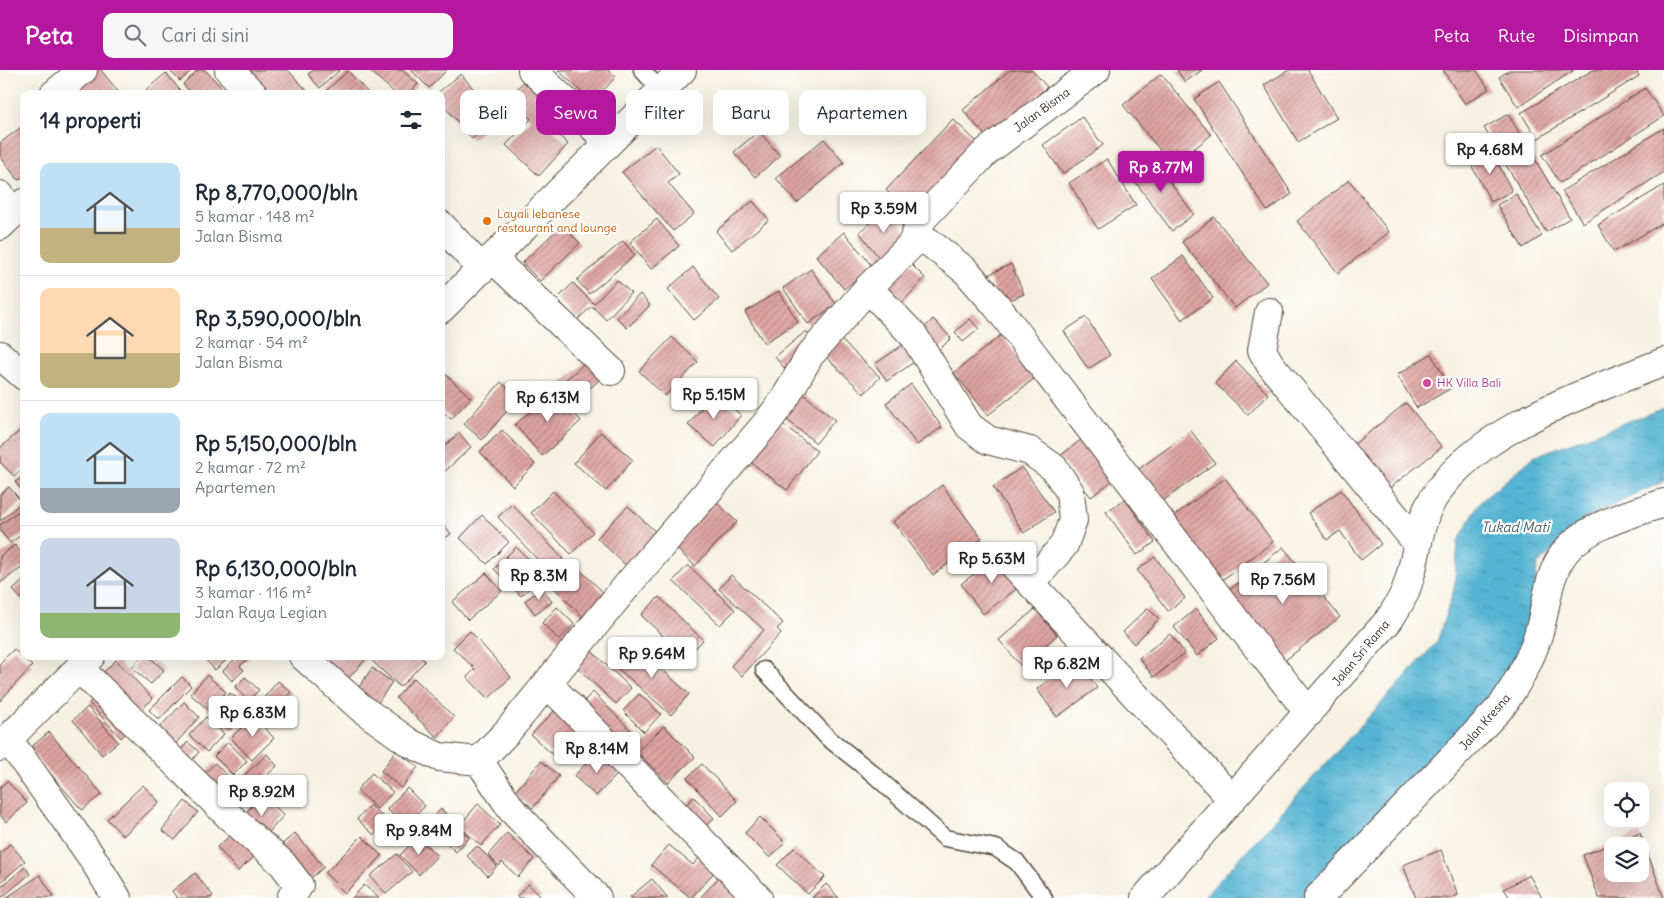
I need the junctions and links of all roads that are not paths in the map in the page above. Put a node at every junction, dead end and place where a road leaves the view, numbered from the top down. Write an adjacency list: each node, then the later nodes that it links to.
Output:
1 (83, 70): 7 (street)
2 (229, 70): 8 (street)
3 (532, 70): 12 (street)
4 (642, 70): 9 (lane)
5 (682, 70): 10 (street)
6 (1096, 70): 14 (street, Jalan Bisma)
7 (59, 90)
8 (249, 90)
9 (659, 90)
10 (661, 90)
11 (626, 125): 12 (street)
12 (609, 142): 15 (street)
13 (445, 228): 15 (street)
14 (917, 233): 16 (street, Jalan Bisma); 31 (street)
15 (487, 263): 17 (street); 21 (street)
16 (868, 288): 26 (street); 30 (street, Jalan Bisma)
17 (445, 305)
18 (1269, 312): 24 (street)
19 (0, 355): 22 (street)
20 (1664, 362): 24 (street, Jalan Sri Rama)
21 (611, 371)
22 (20, 372)
23 (1664, 502): 41 (street, Jalan Kresna)
24 (1418, 543): 31 (street, Jalan Sri Rama)
25 (1010, 561): 26 (street)
26 (1031, 583): 34 (street)
27 (307, 660): 33 (street)
28 (85, 662): 32 (street); 36 (street)
29 (764, 670): 39 (lane)
30 (547, 683): 33 (street, Jalan Bisma); 38 (street)
31 (1308, 713): 34 (street, Jalan Sri Rama)
32 (4, 743): 35 (street)
33 (479, 761): 37 (street)
34 (1231, 798): 40 (street, Jalan Sri Rama)
35 (117, 898)
36 (291, 898)
37 (597, 898)
38 (758, 898)
39 (1044, 898)
40 (1145, 898)
41 (1318, 898)

